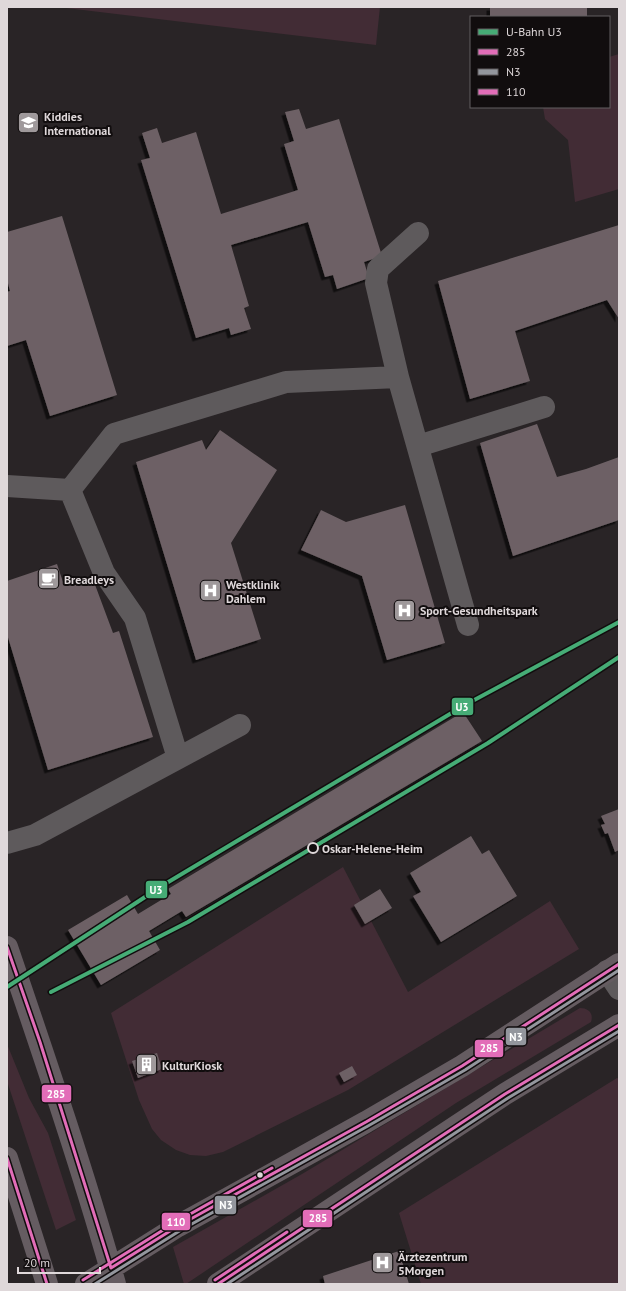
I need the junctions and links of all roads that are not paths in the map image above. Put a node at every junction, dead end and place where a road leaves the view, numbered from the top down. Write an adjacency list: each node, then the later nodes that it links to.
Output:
1 (418, 233): 2 (street)
2 (398, 377): 4 (street); 6 (street)
3 (544, 407): 4 (street)
4 (418, 446): 7 (street)
5 (7, 486): 6 (street)
6 (70, 490): 9 (street)
7 (468, 625)
8 (240, 725): 9 (street)
9 (178, 758): 10 (street)
10 (7, 843)
11 (7, 947): 16 (main road)
12 (613, 968): 13 (street); 16 (main road)
13 (619, 989)
14 (619, 1025): 19 (main road)
15 (7, 1158): 17 (main road)
16 (113, 1276): 18 (main road)
17 (47, 1284)
18 (86, 1284)
19 (218, 1284)

